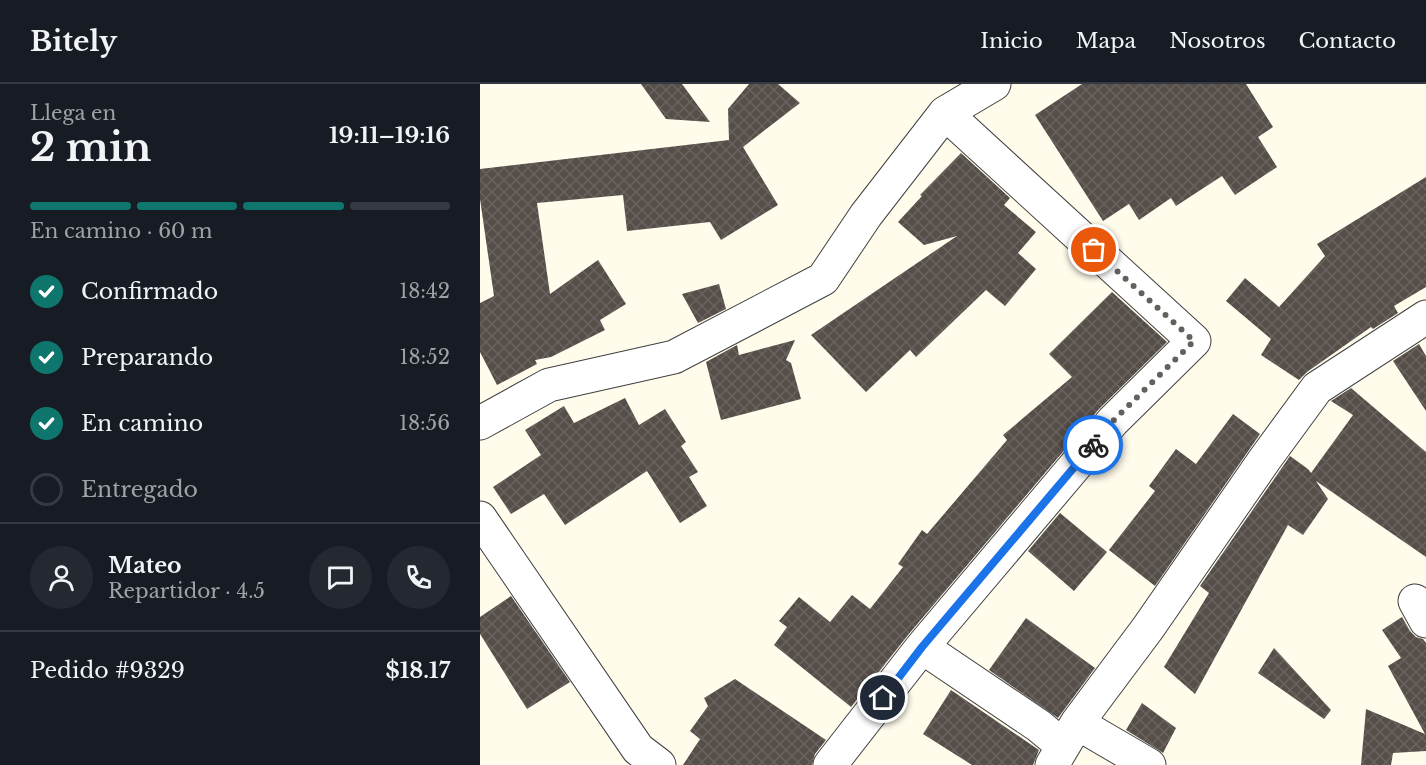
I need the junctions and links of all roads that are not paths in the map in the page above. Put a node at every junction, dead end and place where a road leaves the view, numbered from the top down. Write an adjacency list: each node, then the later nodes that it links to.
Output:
1 (994, 84): 2 (street)
2 (945, 113): 4 (street); 6 (street)
3 (1426, 317): 7 (street)
4 (480, 423)
5 (480, 518): 8 (street)
6 (922, 647): 7 (street); 9 (street)
7 (1064, 745): 10 (street)
8 (659, 765)
9 (830, 765)
10 (1149, 765)

